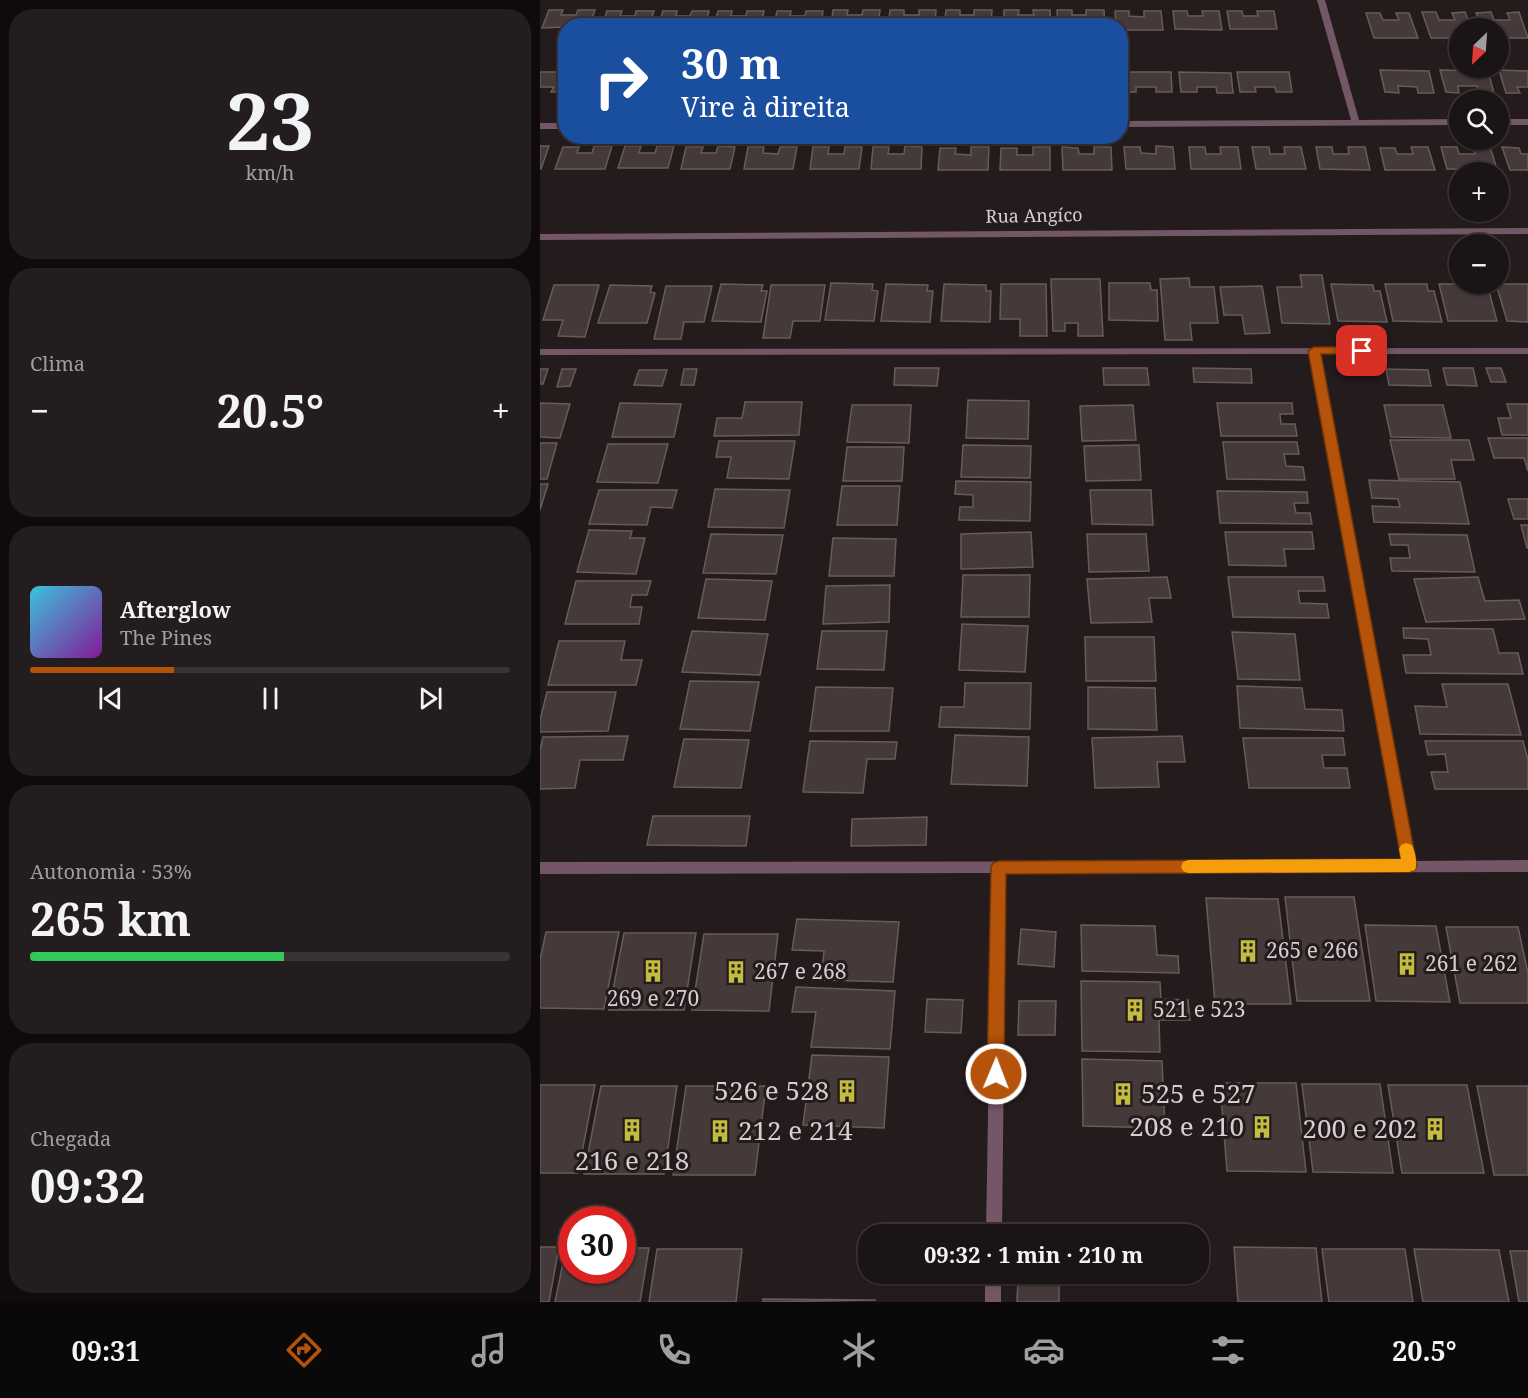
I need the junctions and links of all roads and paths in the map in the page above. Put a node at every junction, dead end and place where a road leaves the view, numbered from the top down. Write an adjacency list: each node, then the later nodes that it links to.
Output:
1 (1321, 0): 5 (street)
2 (1449, 122): 5 (street)
3 (1509, 122): 4 (street)
4 (1528, 122)
5 (1356, 123): 6 (street)
6 (1128, 124)
7 (540, 126): 8 (street)
8 (558, 126)
9 (1528, 231): 10 (street, Rua Angíco)
10 (540, 237)
11 (1314, 351): 12 (street); 13 (street); 14 (street)
12 (1528, 351)
13 (540, 352)
14 (1409, 866): 15 (street); 16 (street)
15 (1528, 866)
16 (999, 867): 17 (street); 18 (street)
17 (540, 868)
18 (993, 1224)
19 (993, 1284): 20 (street)
20 (993, 1302)

